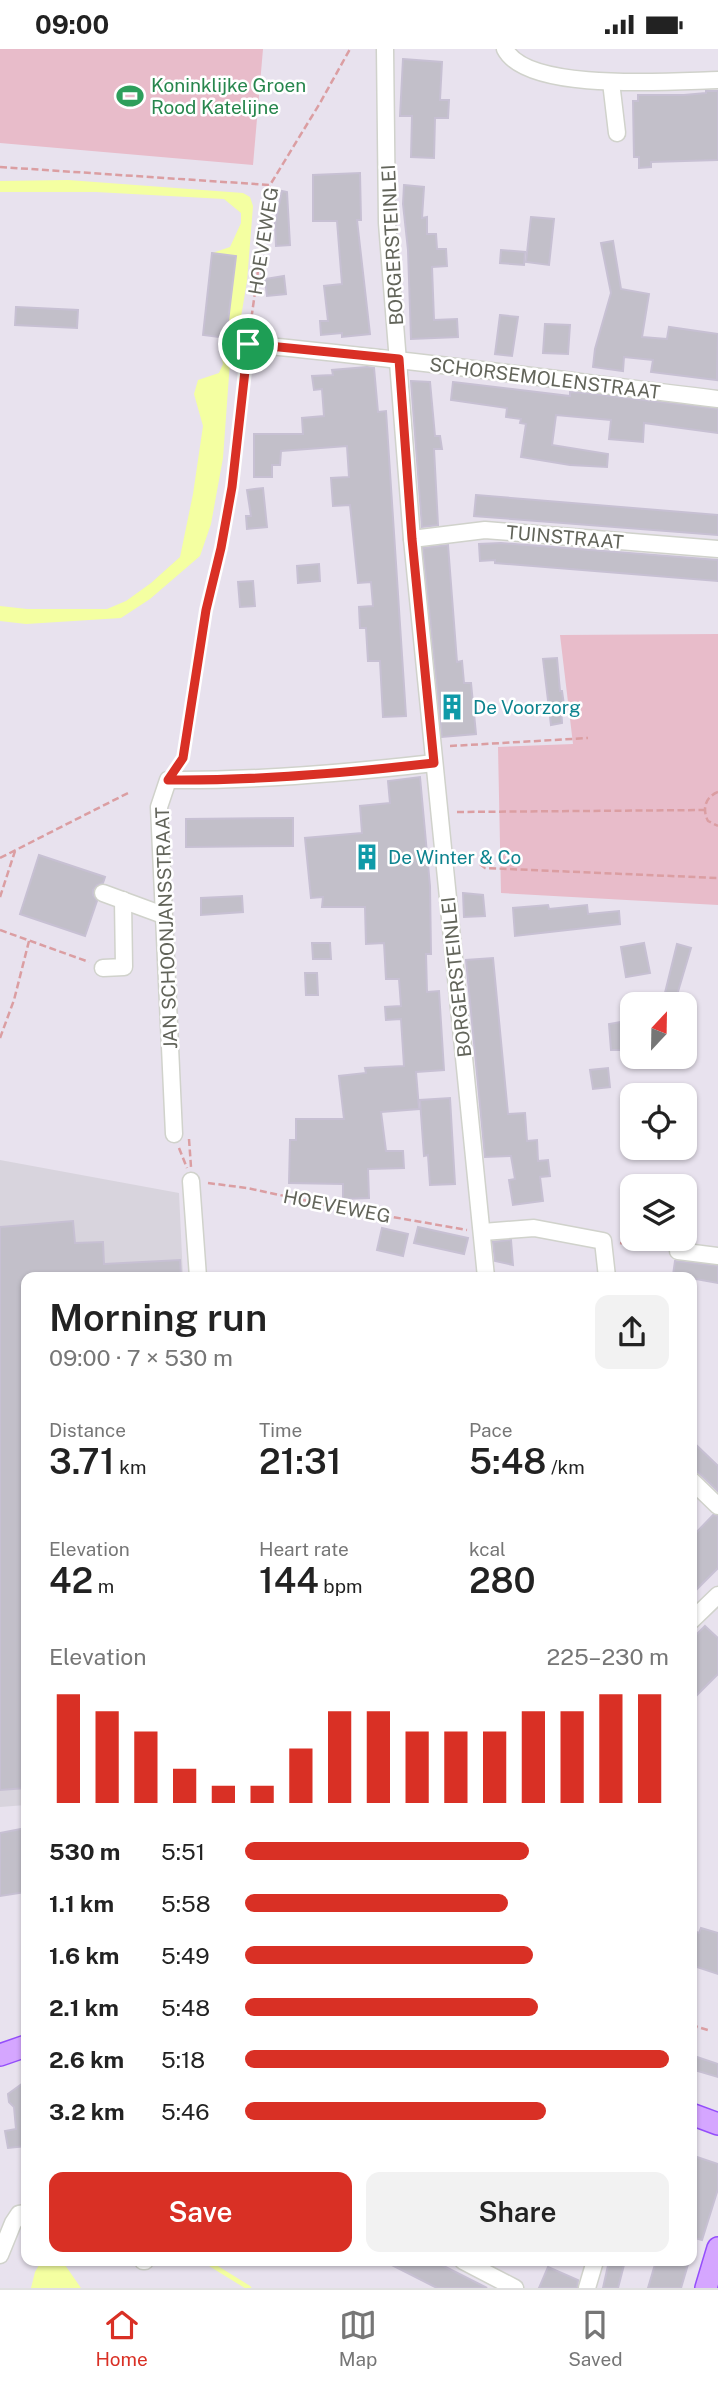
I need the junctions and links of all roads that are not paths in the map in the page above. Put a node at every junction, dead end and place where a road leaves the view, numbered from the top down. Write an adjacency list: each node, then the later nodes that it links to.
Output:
1 (385, 49): 7 (street, BORGERSTEINLEI)
2 (505, 49): 4 (street)
3 (718, 80): 4 (street)
4 (611, 82): 5 (street)
5 (617, 133)
6 (248, 344): 7 (street, SCHORSEMOLENSTRAAT)
7 (399, 359): 8 (street, SCHORSEMOLENSTRAAT); 9 (street, BORGERSTEINLEI)
8 (718, 399)
9 (412, 539): 10 (street, TUINSTRAAT); 11 (street, BORGERSTEINLEI)
10 (718, 549)
11 (433, 755): 14 (street, JAN SCHOONJANSSTRAAT); 18 (street, BORGERSTEINLEI)
12 (103, 893): 13 (street)
13 (122, 900): 14 (street); 15 (street)
14 (163, 915): 16 (street, JAN SCHOONJANSSTRAAT)
15 (103, 968)
16 (174, 1134)
17 (191, 1181): 21 (street)
18 (483, 1232): 22 (street, BORGERSTEINLEI); 23 (street)
19 (678, 1251): 20 (street)
20 (718, 1257)
21 (198, 1272)
22 (486, 1272)
23 (606, 1272)
24 (697, 1486): 25 (street)
25 (718, 1506)
26 (714, 1606): 27 (street)
27 (697, 1617)
28 (21, 2048): 29 (main road)
29 (0, 2055)
30 (697, 2116): 31 (main road)
31 (718, 2124)
32 (21, 2214): 34 (street)
33 (718, 2248): 39 (main road)
34 (0, 2255)
35 (473, 2266): 37 (street)
36 (593, 2266): 38 (street)
37 (516, 2288)
38 (587, 2288)
39 (706, 2288)

